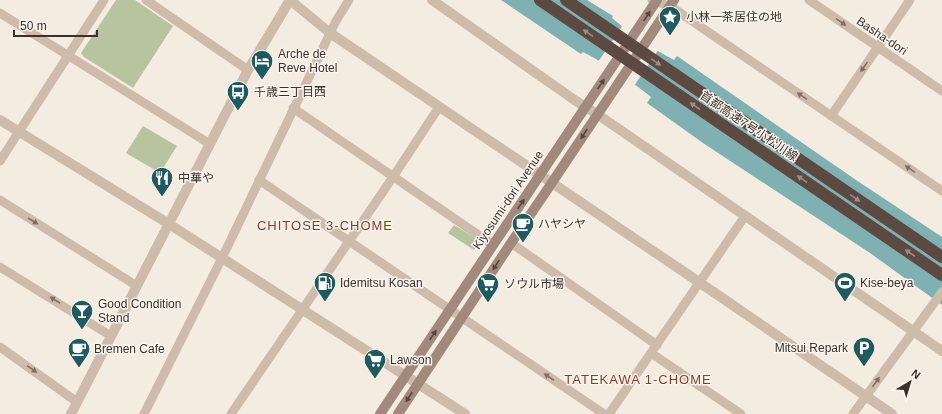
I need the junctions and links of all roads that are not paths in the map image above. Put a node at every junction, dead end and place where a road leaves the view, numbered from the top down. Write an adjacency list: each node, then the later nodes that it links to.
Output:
1 (104, 0): 14 (street)
2 (146, 0): 15 (street)
3 (349, 0): 12 (street)
4 (432, 0): 17 (street)
5 (540, 0): 40 (highway, 首都高速7号小松川線, one-way to 5, bridge)
6 (566, 0): 37 (highway, 首都高速7号小松川線, one-way to 37, bridge)
7 (810, 0): 13 (street, Basha-dori, one-way to 13)
8 (910, 0): 13 (street)
9 (655, 1): 10 (street); 17 (main road, Kiyosumi-dori Avenue, one-way to 9)
10 (672, 3): 20 (main road); 21 (street, one-way to 10)
11 (0, 13): 14 (street)
12 (330, 33): 15 (street); 18 (street); 19 (street)
13 (878, 47): 16 (street, Basha-dori); 21 (street, one-way to 21)
14 (68, 55): 23 (street); 24 (street)
15 (248, 70): 24 (street)
16 (942, 91)
17 (586, 106): 20 (street); 26 (main road, Kiyosumi-dori Avenue)
18 (439, 107): 26 (street); 27 (street)
19 (293, 108): 27 (street); 28 (street)
20 (597, 114): 29 (main road, one-way to 29); 32 (street)
21 (831, 116): 30 (street, one-way to 21)
22 (0, 120): 23 (street)
23 (19, 131): 25 (street); 33 (street)
24 (210, 144): 33 (street)
25 (0, 161)
26 (540, 175): 29 (street); 36 (main road, Kiyosumi-dori Avenue, one-way to 26)
27 (393, 176): 34 (street); 36 (street)
28 (259, 180): 34 (street); 38 (street)
29 (552, 183): 35 (main road); 41 (street)
30 (942, 191)
31 (0, 200): 42 (street, one-way to 42)
32 (745, 216): 41 (street); 47 (street)
33 (169, 224): 38 (street); 42 (street)
34 (348, 241): 44 (street); 45 (street)
35 (510, 243): 46 (main road, one-way to 46); 49 (street)
36 (493, 245): 45 (main road, Kiyosumi-dori Avenue)
37 (942, 257)
38 (222, 258): 44 (street); 58 (street)
39 (0, 267): 48 (street, one-way to 39)
40 (942, 275)
41 (700, 282): 49 (street); 55 (street)
42 (137, 286): 48 (street)
43 (942, 292): 47 (street)
44 (302, 308): 53 (street); 59 (street)
45 (450, 310): 46 (street); 53 (main road, Kiyosumi-dori Avenue, one-way to 45)
46 (461, 318): 54 (main road); 63 (street, one-way to 46)
47 (913, 331): 51 (street); 55 (street, one-way to 47)
48 (111, 336): 56 (street)
49 (657, 345): 52 (street)
50 (0, 347): 56 (street, one-way to 56)
51 (942, 351)
52 (651, 353): 64 (street); 65 (street)
53 (406, 375): 54 (street); 60 (main road, Kiyosumi-dori Avenue)
54 (418, 383): 61 (main road, one-way to 61); 62 (street)
55 (866, 396): 66 (street); 67 (street)
56 (77, 402): 57 (street)
57 (71, 414)
58 (144, 414)
59 (231, 414)
60 (380, 414)
61 (398, 414)
62 (465, 414)
63 (604, 414)
64 (609, 414)
65 (740, 414)
66 (853, 414)
67 (892, 414)

